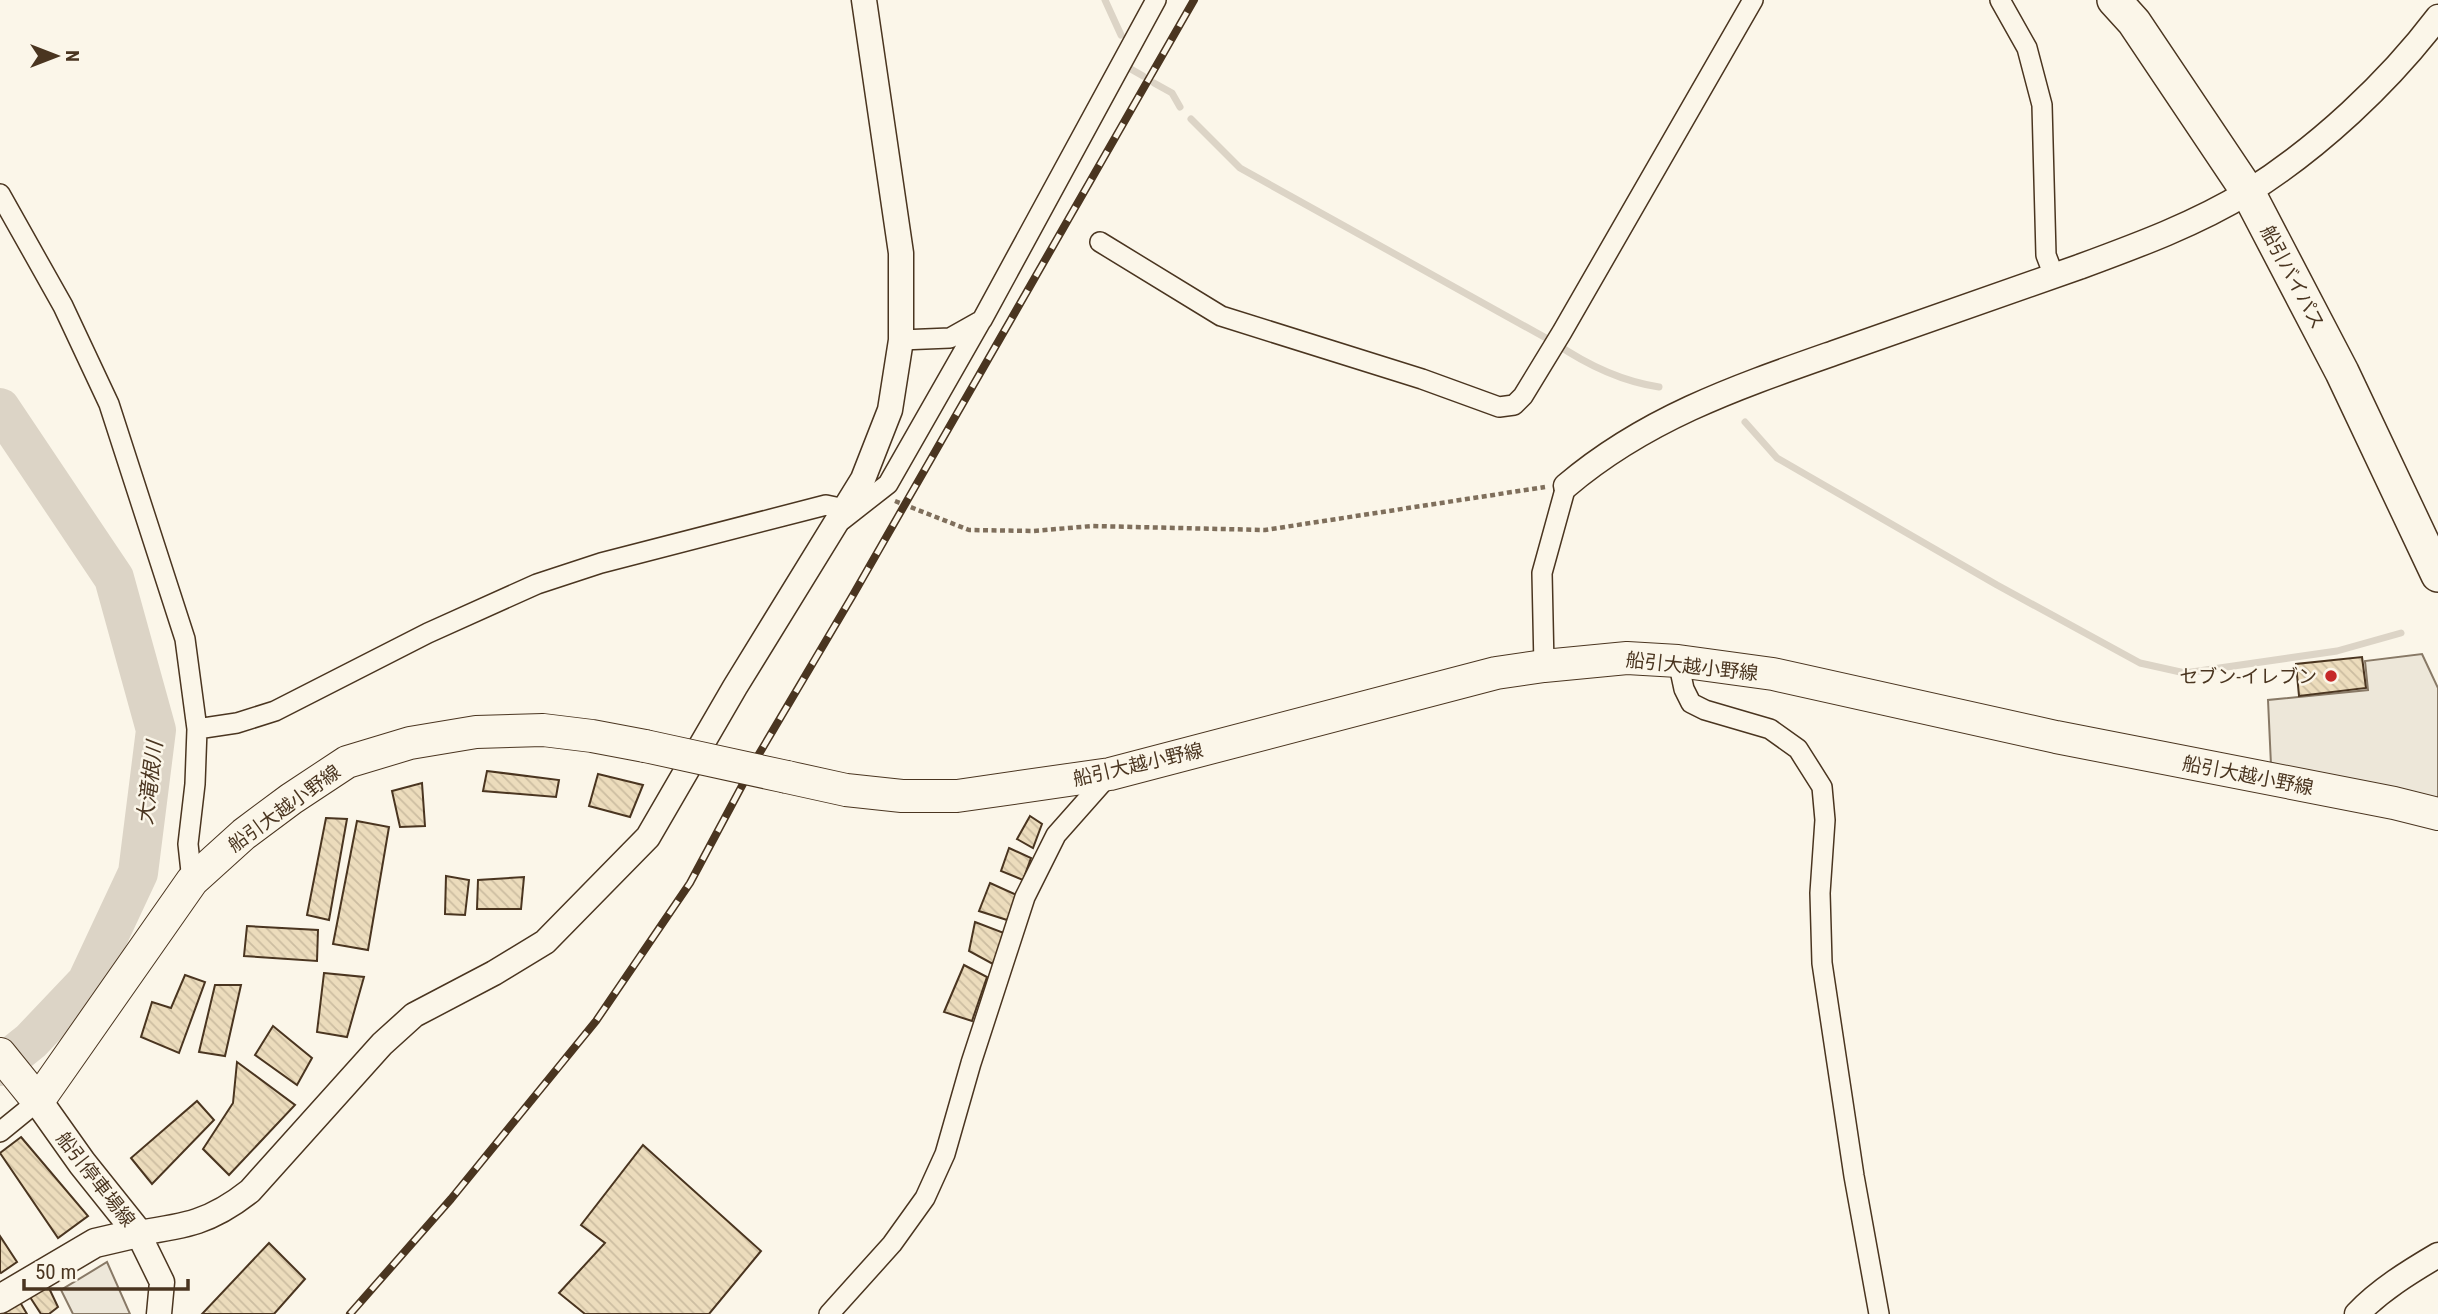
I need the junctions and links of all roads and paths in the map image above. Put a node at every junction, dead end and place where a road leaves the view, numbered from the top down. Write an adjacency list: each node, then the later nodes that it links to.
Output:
1 (864, 0): 12 (street)
2 (1156, 0): 11 (street)
3 (1753, 0): 9 (street)
4 (2000, 0): 10 (street)
5 (2113, 0): 7 (highway, 船引バイパス)
6 (2438, 17): 7 (street)
7 (2248, 192): 10 (street); 16 (highway, 船引バイパス)
8 (0, 194): 19 (street)
9 (1100, 242)
10 (2054, 276): 13 (street)
11 (982, 320): 12 (street); 14 (street)
12 (901, 340): 15 (street)
13 (1566, 486): 14 (path); 18 (street)
14 (878, 493): 15 (street)
15 (840, 517): 19 (street); 26 (street)
16 (2438, 575)
17 (1678, 661): 18 (main road, 船引大越小野線); 21 (main road, 船引大越小野線); 31 (street)
18 (1544, 666): 20 (main road, 船引大越小野線)
19 (197, 729): 22 (street)
20 (1110, 774): 22 (main road, 船引大越小野線, bridge); 30 (street)
21 (2438, 814)
22 (192, 881): 24 (main road, 船引大越小野線)
23 (0, 1054): 24 (main road)
24 (32, 1094): 25 (street); 26 (main road, 船引停車場線)
25 (0, 1132)
26 (138, 1233): 28 (main road, 船引停車場線); 29 (street)
27 (2438, 1255): 32 (street)
28 (0, 1299)
29 (159, 1314)
30 (829, 1314)
31 (1879, 1314)
32 (2357, 1314)

